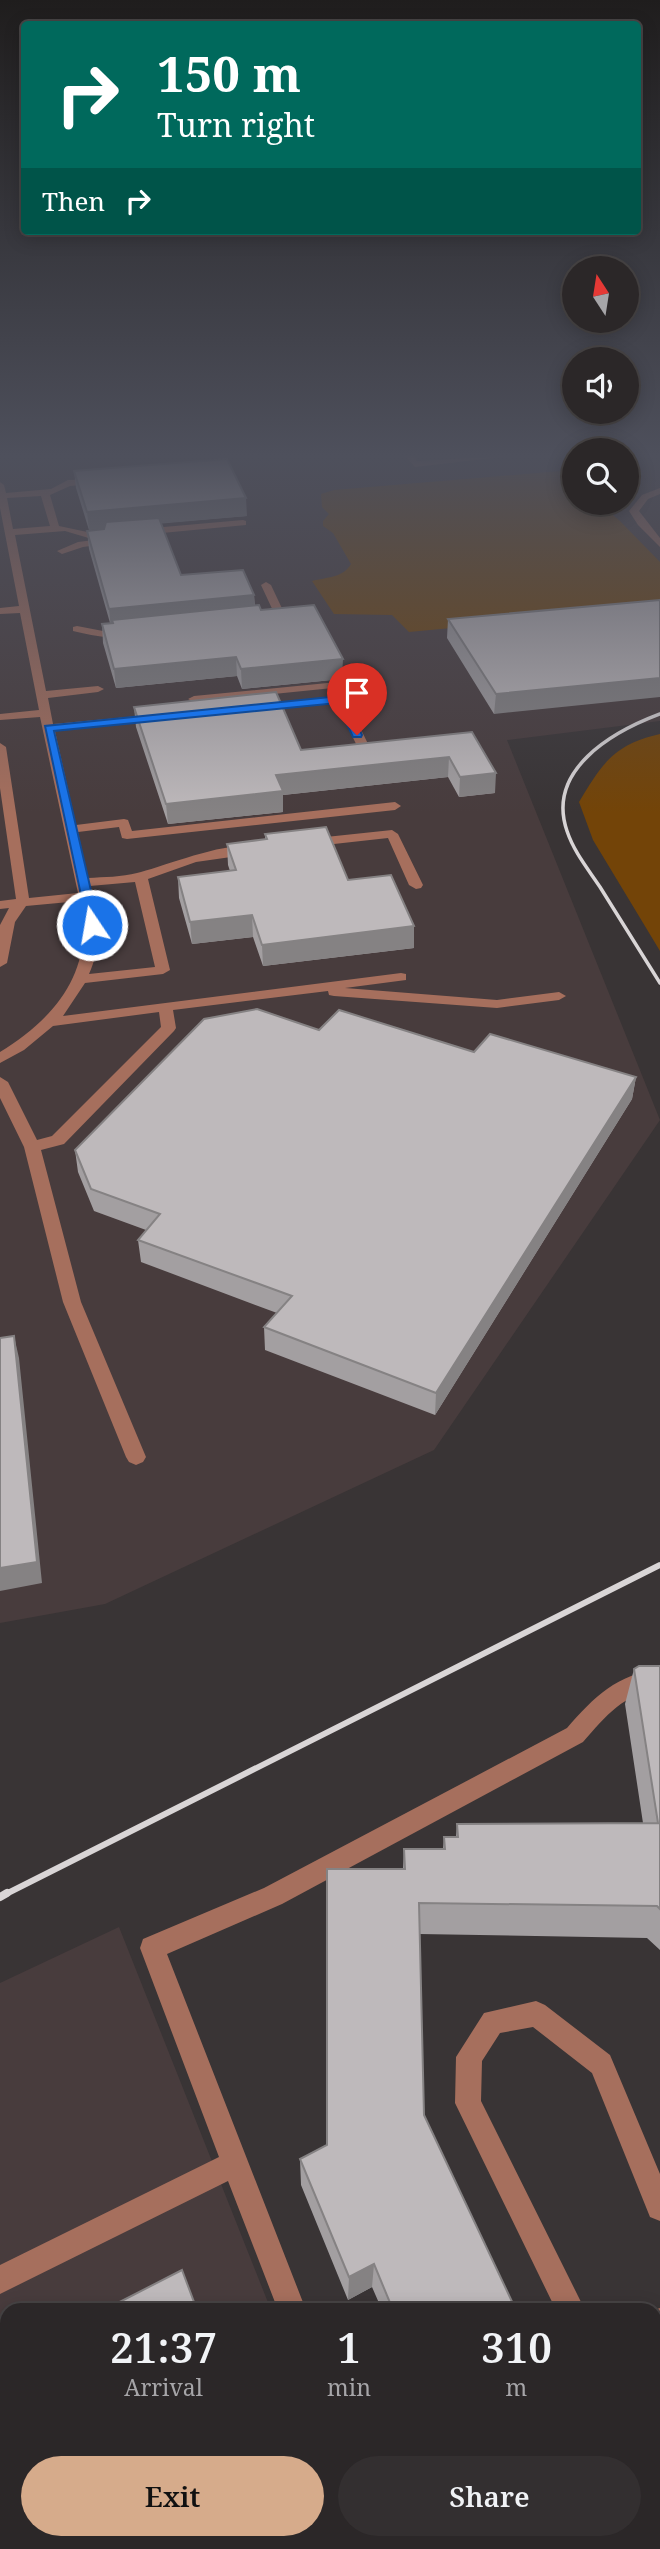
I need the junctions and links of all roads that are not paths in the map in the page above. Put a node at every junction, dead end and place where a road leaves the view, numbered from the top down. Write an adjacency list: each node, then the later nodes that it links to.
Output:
1 (19, 575): 3 (street)
2 (266, 585): 5 (street)
3 (26, 609): 4 (street); 10 (street)
4 (0, 611)
5 (253, 620)
6 (78, 629): 7 (street)
7 (144, 630)
8 (368, 682): 11 (street)
9 (98, 689): 10 (street)
10 (41, 695): 13 (street)
11 (194, 699)
12 (247, 709): 18 (street)
13 (45, 713): 15 (street); 16 (street)
14 (167, 716): 16 (street)
15 (0, 717)
16 (48, 728): 21 (street)
17 (0, 747): 19 (street)
18 (366, 752)
19 (3, 792): 27 (street)
20 (395, 806): 21 (street)
21 (71, 829): 26 (street)
22 (298, 844): 25 (street)
23 (271, 848): 24 (street)
24 (141, 877): 26 (street); 31 (street)
25 (416, 885)
26 (85, 890): 27 (street); 31 (street)
27 (23, 902): 28 (street); 29 (street)
28 (0, 905)
29 (0, 964)
30 (401, 977): 32 (street)
31 (82, 979): 35 (street)
32 (306, 989): 33 (street); 34 (street)
33 (559, 996)
34 (165, 1007): 35 (street); 38 (street)
35 (48, 1022): 36 (street)
36 (0, 1058)
37 (0, 1082): 38 (street)
38 (32, 1147): 39 (street)
39 (136, 1457)
40 (660, 1679): 41 (street)
41 (235, 2163): 43 (street); 44 (street)
42 (660, 2207): 45 (street)
43 (0, 2280)
44 (289, 2303)
45 (568, 2303)

